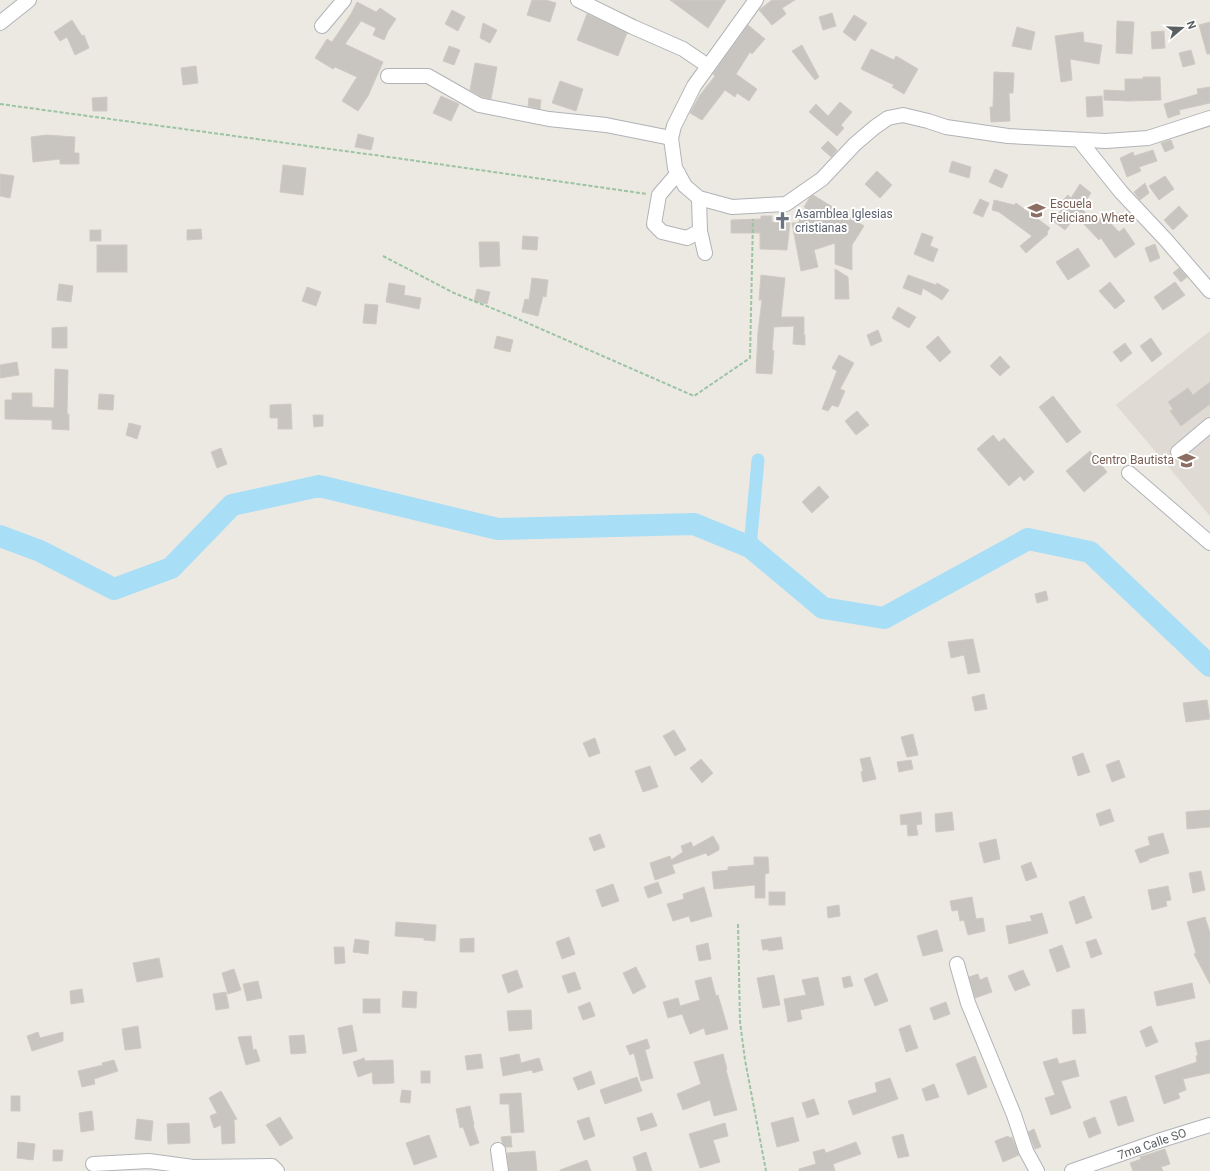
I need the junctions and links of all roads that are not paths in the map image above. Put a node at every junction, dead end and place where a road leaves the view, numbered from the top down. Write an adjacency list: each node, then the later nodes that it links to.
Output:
1 (29, 0): 5 (street)
2 (344, 0): 6 (street)
3 (578, 0): 7 (street)
4 (756, 0): 7 (street)
5 (0, 23)
6 (322, 26)
7 (708, 66): 10 (street)
8 (388, 76): 10 (street)
9 (1210, 118): 11 (street)
10 (671, 138): 12 (street)
11 (1080, 141): 13 (street); 16 (street)
12 (678, 174): 13 (street); 14 (street)
13 (699, 198): 14 (street)
14 (700, 231): 15 (street)
15 (705, 252)
16 (1210, 291)
17 (1210, 425): 18 (street)
18 (1178, 452)
19 (1129, 473): 20 (street)
20 (1210, 542)
21 (957, 964): 28 (street)
22 (1210, 1125): 25 (street, 7ma Calle SO)
23 (498, 1150): 27 (street)
24 (93, 1164): 26 (street)
25 (1078, 1170)
26 (277, 1171)
27 (501, 1171)
28 (1036, 1171)

